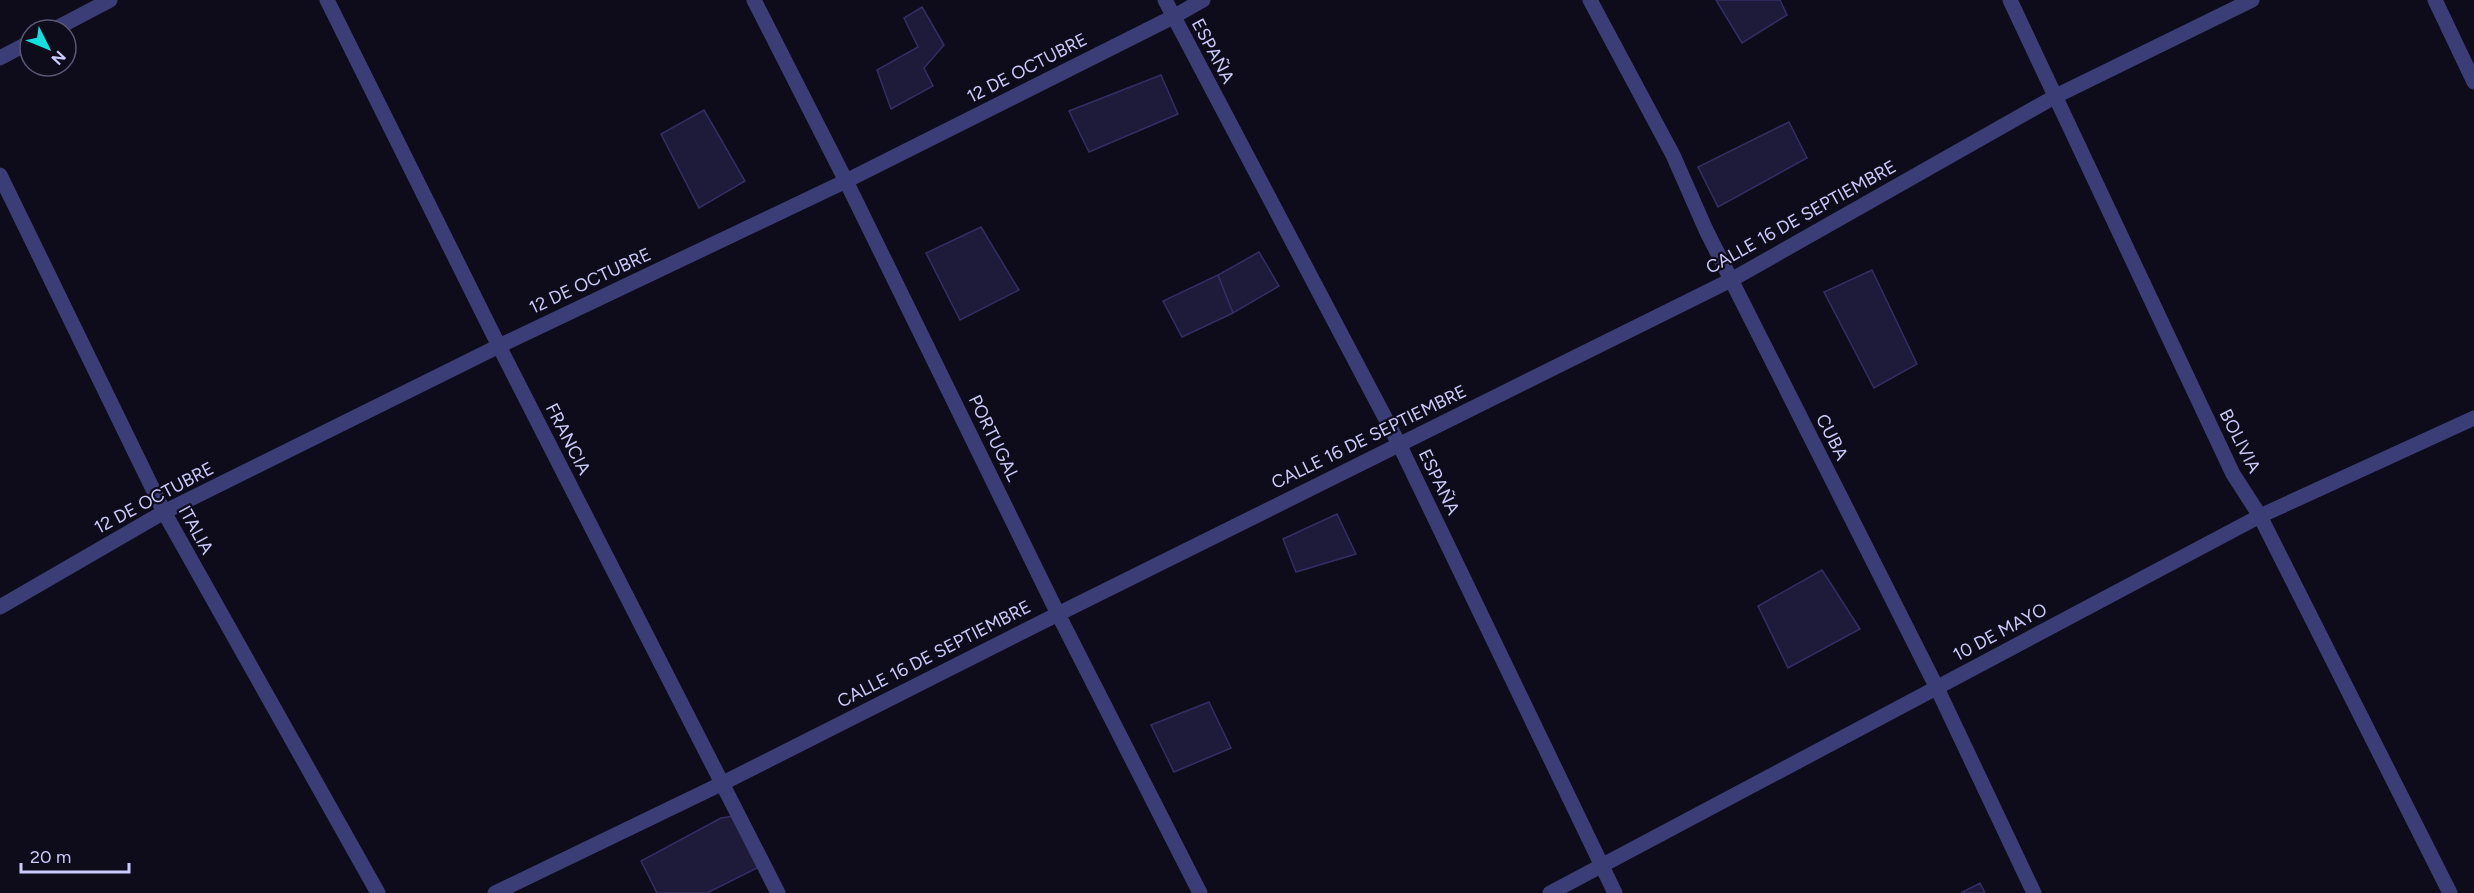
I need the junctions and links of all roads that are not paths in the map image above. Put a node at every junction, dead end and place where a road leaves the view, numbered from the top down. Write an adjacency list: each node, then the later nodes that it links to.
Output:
1 (110, 0): 11 (street)
2 (327, 0): 19 (street, FRANCIA)
3 (753, 0): 17 (street, PORTUGAL)
4 (1165, 0): 10 (street, ESPAÑA)
5 (1203, 0): 10 (street, 12 DE OCTUBRE)
6 (1590, 0): 18 (street, CUBA)
7 (2010, 0): 15 (street, BOLIVIA)
8 (2252, 0): 15 (street, CALLE 16 DE SEPTIEMBRE)
9 (2434, 0): 14 (street)
10 (1173, 17): 17 (street, 12 DE OCTUBRE); 21 (street, ESPAÑA)
11 (76, 18)
12 (18, 48): 13 (street)
13 (0, 58)
14 (2474, 82)
15 (2056, 96): 18 (street, CALLE 16 DE SEPTIEMBRE); 23 (street, BOLIVIA)
16 (0, 175): 22 (street, ITALIA)
17 (846, 181): 19 (street, 12 DE OCTUBRE); 25 (street, PORTUGAL)
18 (1731, 280): 21 (street, CALLE 16 DE SEPTIEMBRE); 26 (street, CUBA)
19 (499, 346): 22 (street, 12 DE OCTUBRE); 27 (street, FRANCIA)
20 (2474, 418): 23 (street, 10 DE MAYO)
21 (1399, 444): 25 (street, CALLE 16 DE SEPTIEMBRE); 28 (street, ESPAÑA)
22 (164, 512): 24 (street, 12 DE OCTUBRE); 29 (street, ITALIA)
23 (2260, 516): 26 (street, 10 DE MAYO); 36 (street, BOLIVIA)
24 (0, 607)
25 (1058, 614): 27 (street, CALLE 16 DE SEPTIEMBRE); 32 (street, PORTUGAL)
26 (1937, 688): 28 (street, 10 DE MAYO); 35 (street, CUBA)
27 (723, 783): 30 (street, CALLE 16 DE SEPTIEMBRE); 31 (street, FRANCIA)
28 (1603, 867): 33 (street, 10 DE MAYO); 34 (street, ESPAÑA)
29 (378, 893)
30 (495, 893)
31 (778, 893)
32 (1200, 893)
33 (1550, 893)
34 (1615, 893)
35 (2034, 893)
36 (2450, 893)

